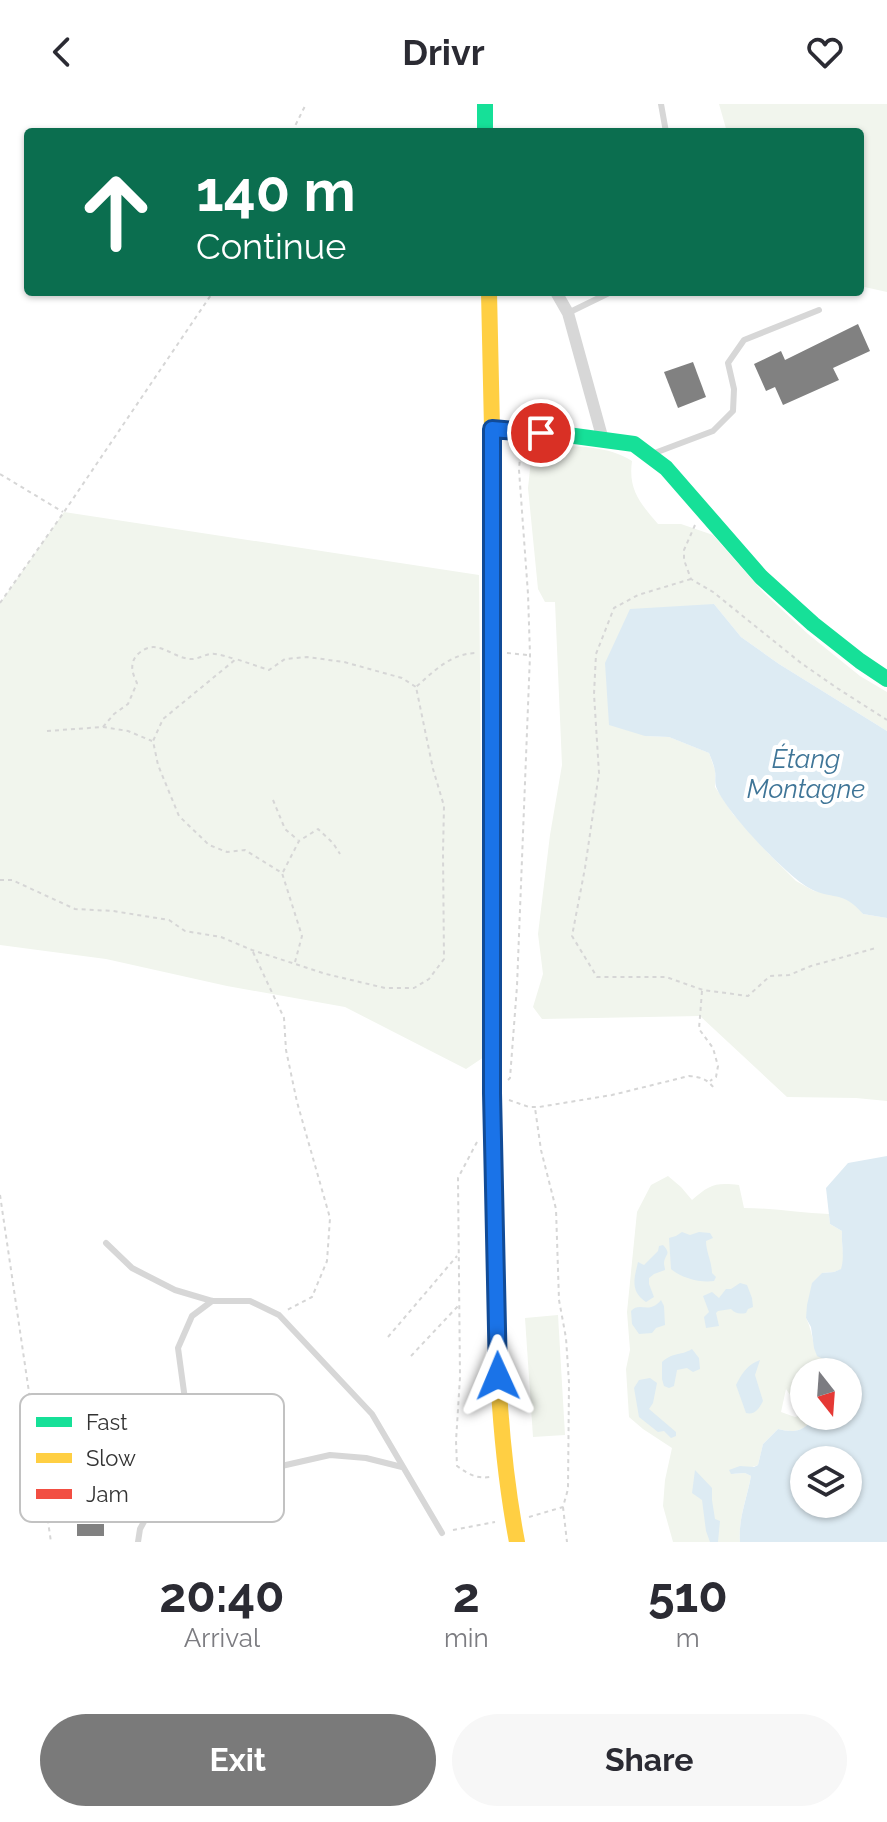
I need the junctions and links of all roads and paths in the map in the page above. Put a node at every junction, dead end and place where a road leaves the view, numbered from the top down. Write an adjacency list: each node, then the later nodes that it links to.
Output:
1 (306, 104): 4 (path)
2 (485, 104): 5 (street)
3 (661, 104): 6 (lane)
4 (294, 128)
5 (485, 128)
6 (665, 128)
7 (210, 296): 19 (path)
8 (489, 296): 13 (street)
9 (558, 296): 12 (street)
10 (603, 296): 12 (lane)
11 (819, 310): 16 (lane)
12 (568, 313): 15 (street)
13 (492, 429): 14 (street); 22 (street)
14 (522, 431): 15 (street); 23 (path)
15 (603, 440): 16 (street)
16 (649, 455): 18 (street)
17 (0, 474): 19 (path)
18 (701, 508): 20 (path); 25 (street)
19 (64, 512): 21 (path)
20 (691, 579): 27 (path); 39 (path)
21 (0, 603)
22 (493, 652): 23 (path); 26 (path); 42 (street)
23 (530, 655): 42 (path)
24 (236, 659): 26 (path); 28 (path); 30 (path)
25 (887, 679)
26 (416, 687): 38 (path)
27 (887, 720)
28 (103, 727): 29 (path); 30 (path)
29 (47, 731)
30 (153, 741): 34 (path)
31 (273, 800): 32 (path)
32 (299, 841): 33 (path); 34 (path)
33 (340, 854)
34 (282, 873): 38 (path)
35 (0, 880): 37 (path)
36 (876, 948): 39 (path)
37 (252, 950): 38 (path); 50 (path)
38 (294, 964)
39 (703, 990): 40 (path)
40 (709, 1082): 41 (path); 43 (path)
41 (714, 1088)
42 (492, 1093): 43 (path); 57 (street)
43 (535, 1107): 58 (path)
44 (479, 1139): 47 (path)
45 (0, 1195): 53 (path)
46 (106, 1243): 48 (lane)
47 (459, 1254): 49 (path); 51 (path)
48 (212, 1301): 50 (lane); 54 (lane)
49 (459, 1305): 52 (path); 57 (path)
50 (279, 1315): 56 (lane)
51 (388, 1337)
52 (411, 1356)
53 (29, 1394)
54 (184, 1394)
55 (284, 1465): 56 (lane)
56 (402, 1467): 63 (lane)
57 (506, 1473): 66 (street)
58 (563, 1507): 59 (path); 67 (path)
59 (529, 1517)
60 (48, 1522): 64 (path)
61 (144, 1522): 65 (lane)
62 (495, 1522): 63 (path)
63 (442, 1533)
64 (51, 1542)
65 (138, 1542)
66 (517, 1542)
67 (567, 1542)

